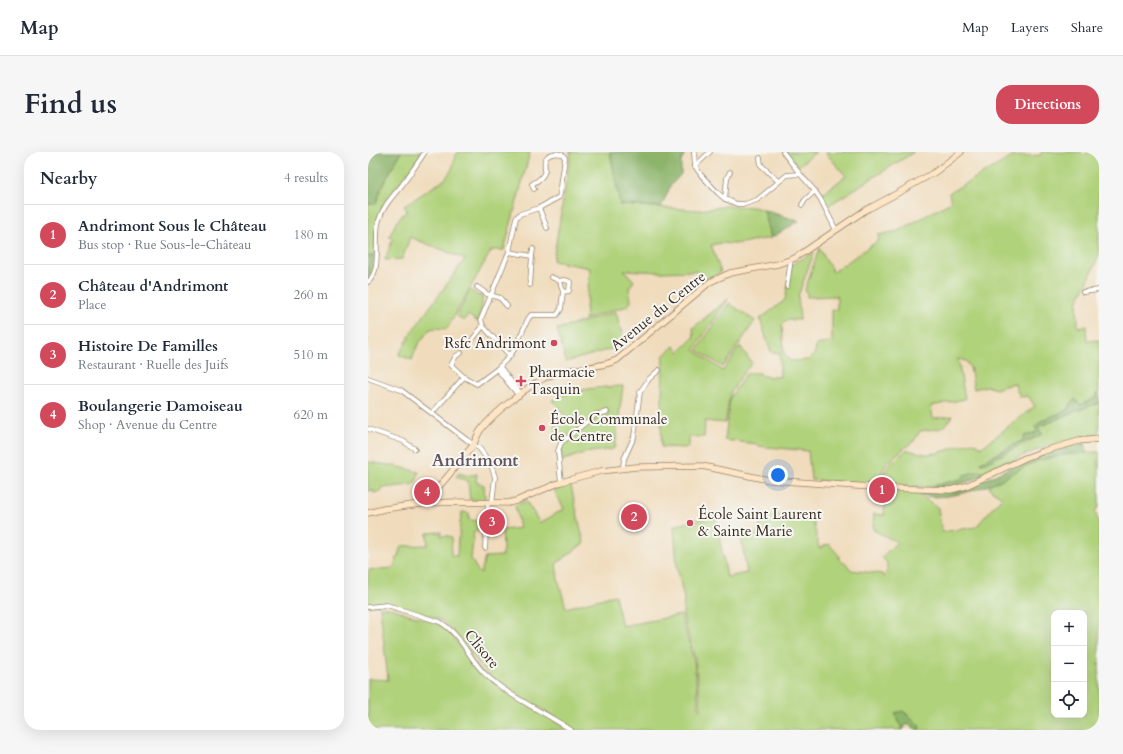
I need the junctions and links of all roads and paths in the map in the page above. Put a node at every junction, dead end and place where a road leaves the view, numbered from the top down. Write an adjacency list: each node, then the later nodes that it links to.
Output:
1 (425, 152): 24 (street)
2 (694, 152): 7 (street)
3 (710, 152): 7 (street)
4 (783, 152): 9 (street)
5 (961, 152): 17 (street, Avenue du Centre)
6 (760, 158): 10 (street)
7 (695, 166): 13 (street)
8 (730, 172): 13 (street)
9 (800, 174): 10 (street); 12 (street)
10 (778, 181): 13 (street)
11 (534, 189): 15 (street)
12 (815, 191): 14 (street); 17 (street)
13 (725, 199)
14 (802, 205)
15 (539, 208): 16 (street); 19 (street)
16 (548, 228)
17 (836, 230): 21 (street, Avenue du Centre)
18 (533, 249): 20 (street)
19 (509, 252): 20 (street); 31 (street)
20 (532, 256): 25 (street)
21 (791, 259): 26 (street); 41 (street, Avenue du Centre)
22 (551, 277): 23 (street)
23 (560, 281): 29 (street); 29 (street)
24 (368, 282)
25 (530, 285)
26 (787, 286)
27 (477, 287): 31 (street)
28 (1099, 290): 30 (street)
29 (563, 292): 36 (street)
30 (1083, 292)
31 (491, 295): 32 (street); 33 (street)
32 (507, 306)
33 (482, 326): 34 (street); 36 (street)
34 (472, 340)
35 (461, 353): 39 (street)
36 (510, 356): 37 (street)
37 (499, 368): 39 (street); 41 (street)
38 (659, 370): 48 (street)
39 (464, 377): 43 (street)
40 (368, 378): 43 (street)
41 (520, 395): 46 (street, Avenue du Centre)
42 (607, 412): 49 (street)
43 (432, 413): 46 (street)
44 (368, 429): 47 (street)
45 (1099, 438): 48 (street)
46 (474, 444): 50 (street, Avenue du Centre); 51 (street)
47 (415, 449)
48 (623, 468): 49 (street)
49 (561, 482): 51 (street)
50 (427, 503): 51 (street); 52 (street)
51 (490, 503): 53 (street)
52 (368, 513)
53 (485, 548)
54 (368, 607): 55 (street, Clisore)
55 (570, 730)

